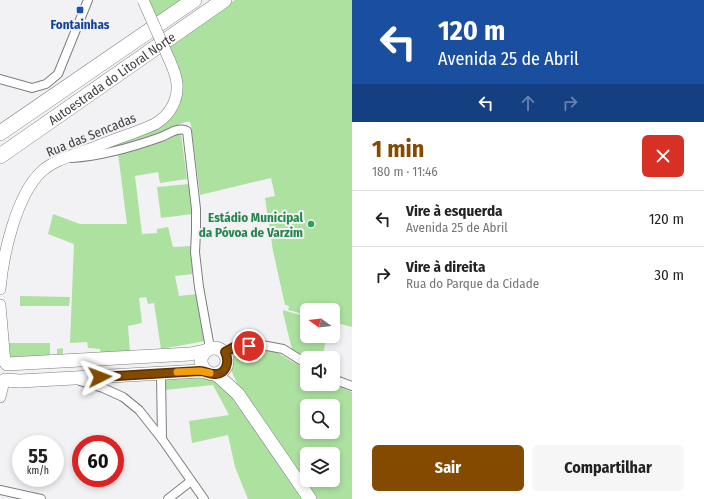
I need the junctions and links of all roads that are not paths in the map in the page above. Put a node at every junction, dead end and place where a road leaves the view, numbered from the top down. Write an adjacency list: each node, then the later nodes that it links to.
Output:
1 (88, 0): 5 (street)
2 (143, 0): 8 (street, Rua das Sencadas, bridge)
3 (194, 0): 6 (highway, Autoestrada do Litoral Norte)
4 (224, 0): 7 (highway, Autoestrada do Litoral Norte)
5 (0, 79)
6 (0, 132)
7 (0, 156)
8 (60, 160): 9 (street, Rua das Sencadas); 12 (street)
9 (0, 289)
10 (0, 305): 11 (street)
11 (0, 319): 15 (street)
12 (208, 350): 13 (main road); 16 (main road); 18 (main road)
13 (226, 359): 14 (street); 18 (main road); 24 (main road)
14 (300, 360)
15 (5, 361): 16 (main road); 22 (main road)
16 (39, 362): 20 (main road)
17 (161, 373): 18 (main road); 19 (main road); 25 (street)
18 (212, 373): 24 (main road)
19 (70, 378): 20 (main road); 25 (street)
20 (40, 380): 22 (main road)
21 (340, 382): 23 (street)
22 (2, 386)
23 (352, 386)
24 (238, 394): 31 (main road)
25 (162, 439): 26 (street)
26 (191, 481): 29 (street); 30 (street)
27 (0, 490): 28 (street)
28 (41, 499)
29 (168, 499)
30 (204, 499)
31 (310, 499)

